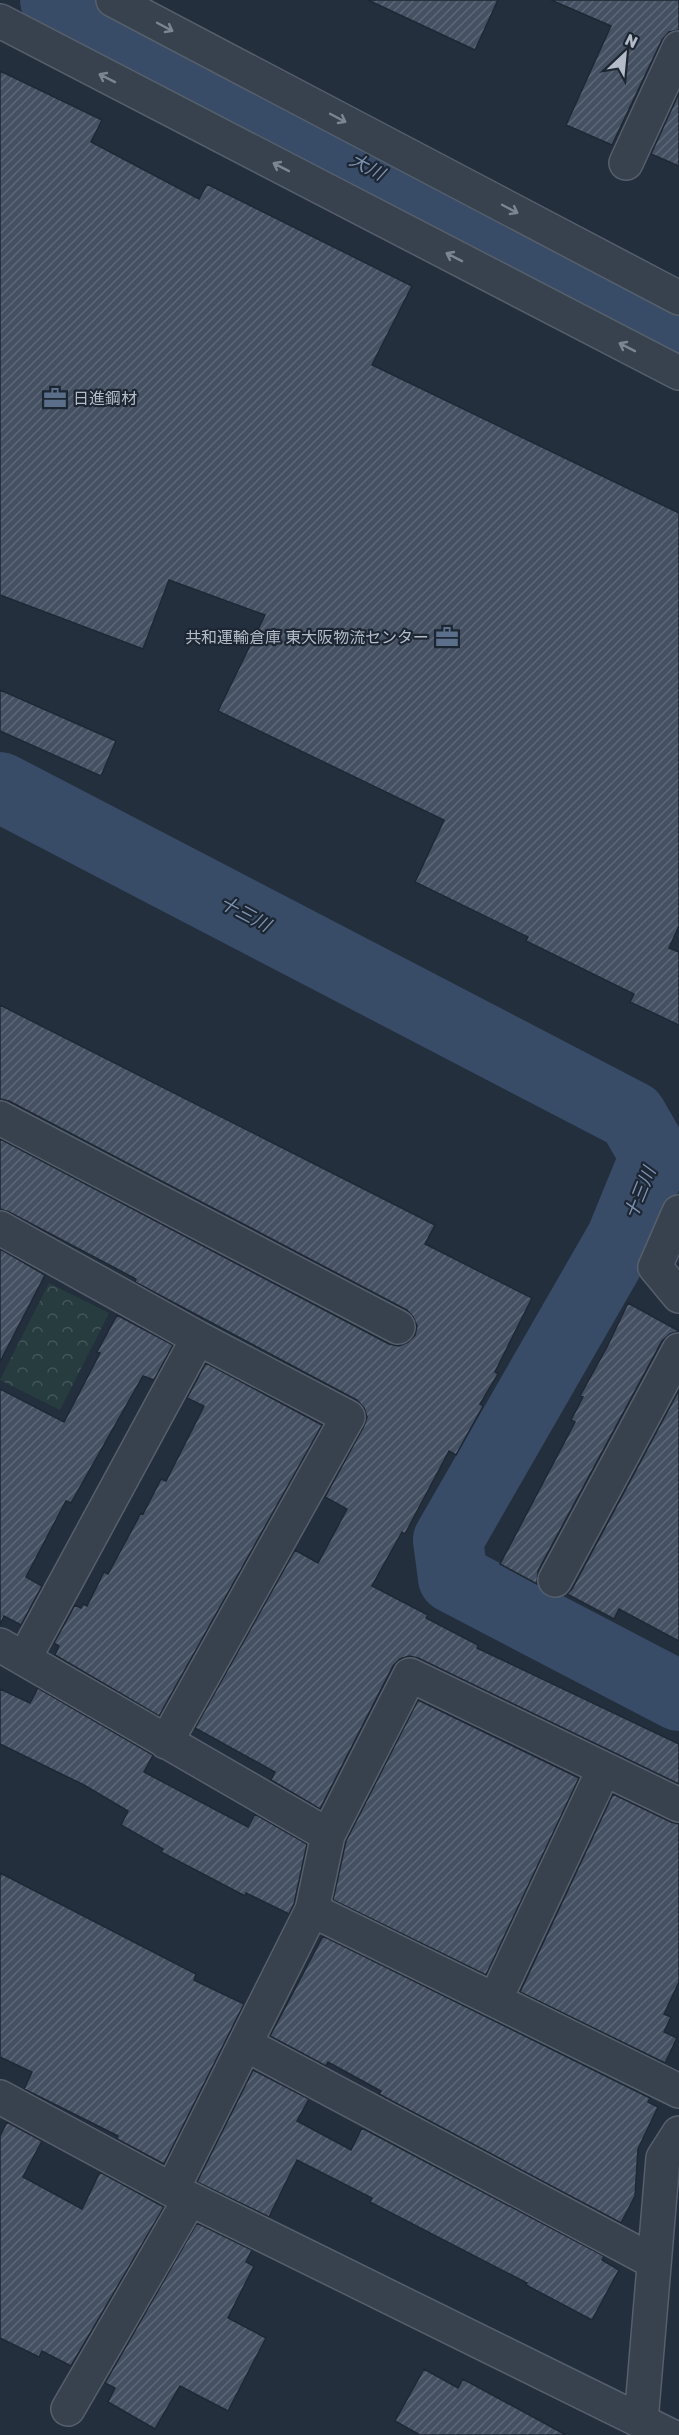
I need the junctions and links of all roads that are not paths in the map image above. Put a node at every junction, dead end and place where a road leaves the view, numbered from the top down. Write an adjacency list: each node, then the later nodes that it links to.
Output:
1 (114, 0): 5 (street, one-way to 5)
2 (0, 21): 6 (street, one-way to 2)
3 (679, 48): 4 (street)
4 (626, 163)
5 (679, 298)
6 (679, 373)
7 (0, 1118): 11 (street)
8 (679, 1212): 10 (street)
9 (0, 1228): 12 (street)
10 (679, 1296)
11 (398, 1327)
12 (198, 1338): 15 (street); 16 (street)
13 (679, 1350): 14 (street)
14 (555, 1580)
15 (12, 1652): 16 (street)
16 (166, 1742): 19 (street)
17 (604, 1769): 18 (street); 19 (street); 21 (street)
18 (679, 1805)
19 (328, 1835): 20 (street)
20 (312, 1910): 21 (street); 22 (street)
21 (495, 2000): 23 (street)
22 (245, 2044): 26 (street); 27 (street)
23 (679, 2091)
24 (0, 2097): 26 (street)
25 (679, 2133): 27 (street)
26 (181, 2194): 28 (street); 29 (street)
27 (654, 2262): 29 (street)
28 (68, 2409)
29 (655, 2428)

